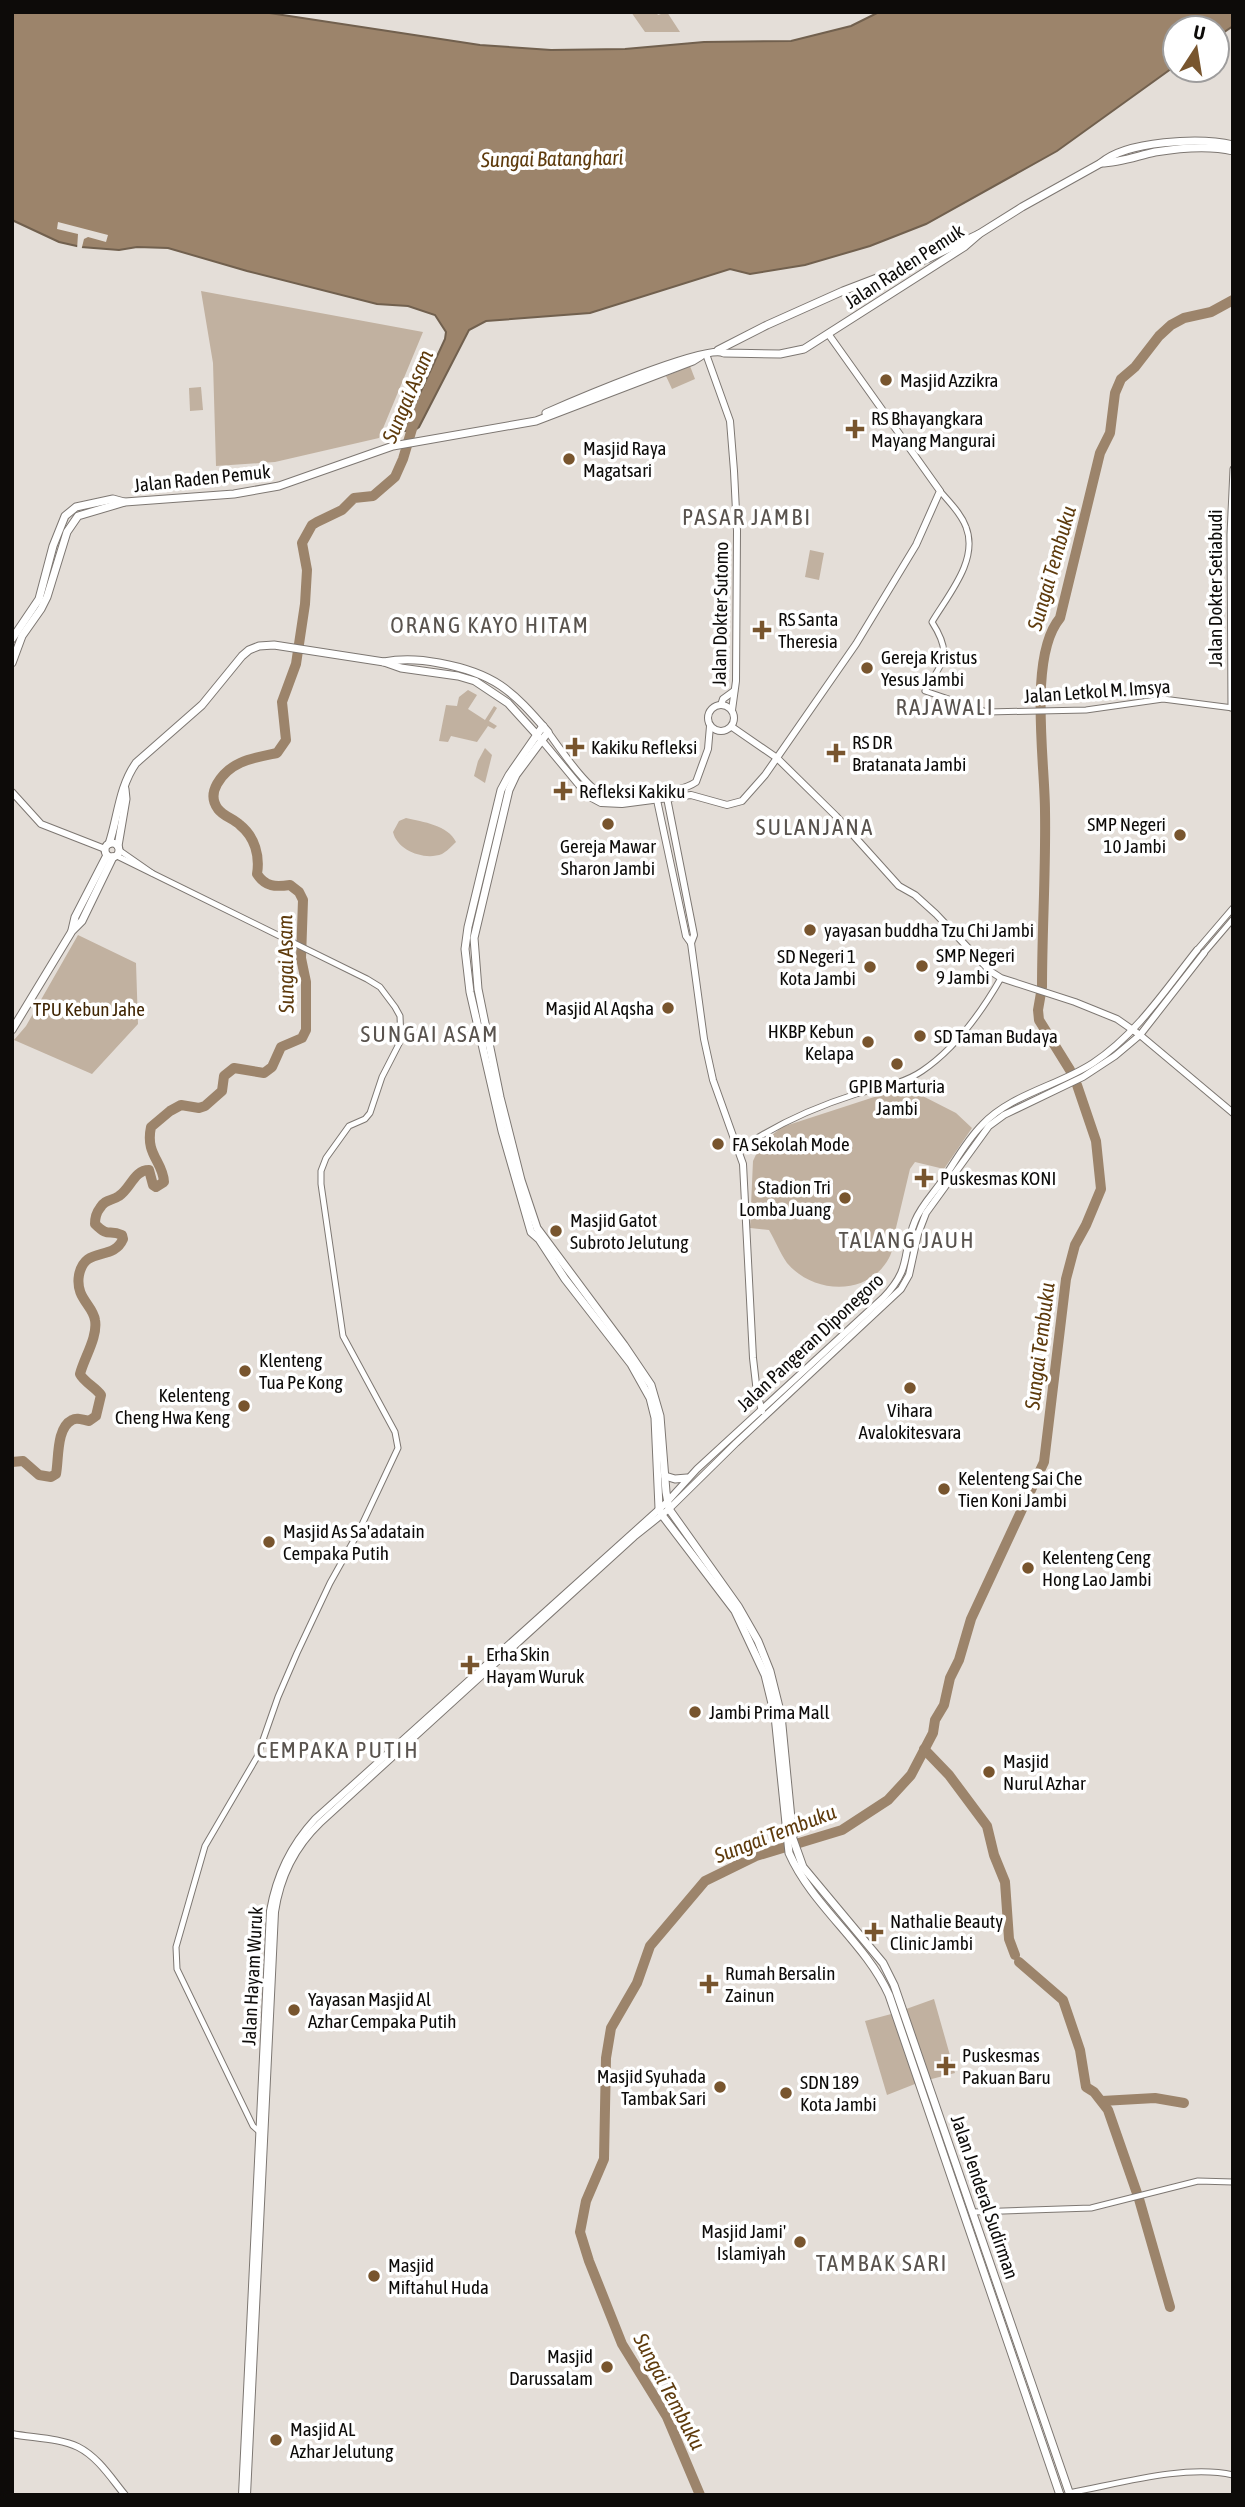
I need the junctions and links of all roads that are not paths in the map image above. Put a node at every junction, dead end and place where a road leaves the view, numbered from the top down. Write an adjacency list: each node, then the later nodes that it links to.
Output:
1 (1233, 145): 2 (highway)
2 (1178, 146): 3 (highway); 4 (highway)
3 (1233, 151)
4 (979, 234): 5 (highway, Jalan Raden Pemuk); 6 (highway, Jalan Raden Pemuk)
5 (929, 258): 6 (highway); 8 (highway, Jalan Raden Pemuk)
6 (933, 267): 7 (highway, Jalan Raden Pemuk)
7 (829, 335): 8 (highway, Jalan Raden Pemuk); 11 (main road)
8 (718, 351): 9 (highway, Jalan Raden Pemuk)
9 (704, 355): 12 (highway, Jalan Raden Pemuk); 16 (main road, Jalan Dokter Sutomo)
10 (1233, 469): 18 (street, Jalan Dokter Setiabudi)
11 (940, 491): 18 (street, Jalan Letkol M. Imsya); 24 (main road)
12 (125, 502): 13 (highway, Jalan Raden Pemuk); 15 (highway, Jalan Raden Pemuk)
13 (12, 639)
14 (384, 662): 22 (highway); 23 (highway); 30 (highway)
15 (12, 663)
16 (734, 691): 17 (main road); 19 (main road, Jalan Dokter Sutomo)
17 (721, 705): 19 (main road); 20 (main road)
18 (1232, 708)
19 (732, 710): 21 (main road)
20 (710, 726): 21 (main road); 25 (main road)
21 (732, 727): 24 (main road)
22 (546, 729): 23 (highway); 25 (main road)
23 (539, 737): 29 (main road); 45 (highway); 48 (highway)
24 (777, 758): 27 (main road); 37 (main road)
25 (689, 786): 27 (main road)
26 (12, 792): 30 (main road)
27 (691, 795): 28 (main road)
28 (667, 798): 29 (main road); 31 (main road)
29 (657, 800): 32 (main road)
30 (113, 851): 38 (highway); 53 (street)
31 (681, 867): 32 (main road); 35 (main road)
32 (672, 869): 35 (main road)
33 (1233, 908): 36 (street)
34 (1233, 919): 36 (street)
35 (691, 943): 41 (main road)
36 (1201, 951): 39 (main road)
37 (1001, 978): 39 (main road); 41 (street)
38 (12, 1030)
39 (1137, 1033): 40 (main road); 42 (main road, Jalan Pangeran Diponegoro); 42 (main road, Jalan Pangeran Diponegoro)
40 (1233, 1113)
41 (740, 1149): 44 (main road)
42 (944, 1184): 43 (main road, Jalan Pangeran Diponegoro)
43 (835, 1346): 44 (main road, Jalan Pangeran Diponegoro); 47 (main road, Jalan Pangeran Diponegoro)
44 (762, 1411): 46 (main road, Jalan Pangeran Diponegoro)
45 (665, 1476): 46 (highway); 47 (highway)
46 (687, 1478): 47 (main road, Jalan Pangeran Diponegoro)
47 (668, 1506): 48 (main road, Jalan Hayam Wuruk); 49 (highway, Jalan Jenderal Sudirman)
48 (660, 1511): 49 (highway, Jalan Jenderal Sudirman); 53 (main road, Jalan Hayam Wuruk)
49 (755, 1643): 50 (highway, Jalan Jenderal Sudirman)
50 (822, 1898): 51 (highway, Jalan Jenderal Sudirman); 52 (highway, Jalan Jenderal Sudirman)
51 (923, 2063): 52 (highway); 55 (highway, Jalan Jenderal Sudirman)
52 (914, 2066): 57 (highway, Jalan Jenderal Sudirman)
53 (263, 2134): 66 (main road, Jalan Hayam Wuruk); 67 (main road, Jalan Hayam Wuruk)
54 (1233, 2182): 55 (street)
55 (974, 2212): 56 (highway, Jalan Jenderal Sudirman)
56 (995, 2276): 57 (highway); 58 (highway, Jalan Jenderal Sudirman)
57 (986, 2280): 59 (highway, Jalan Jenderal Sudirman)
58 (1019, 2347): 59 (highway); 60 (highway, Jalan Jenderal Sudirman)
59 (1010, 2350): 61 (highway, Jalan Jenderal Sudirman)
60 (1046, 2422): 61 (highway); 64 (highway, Jalan Jenderal Sudirman)
61 (1037, 2425): 68 (highway, Jalan Jenderal Sudirman)
62 (12, 2434): 65 (main road)
63 (1233, 2474): 64 (street)
64 (1069, 2494)
65 (125, 2495)
66 (242, 2495)
67 (247, 2495)
68 (1060, 2495)

